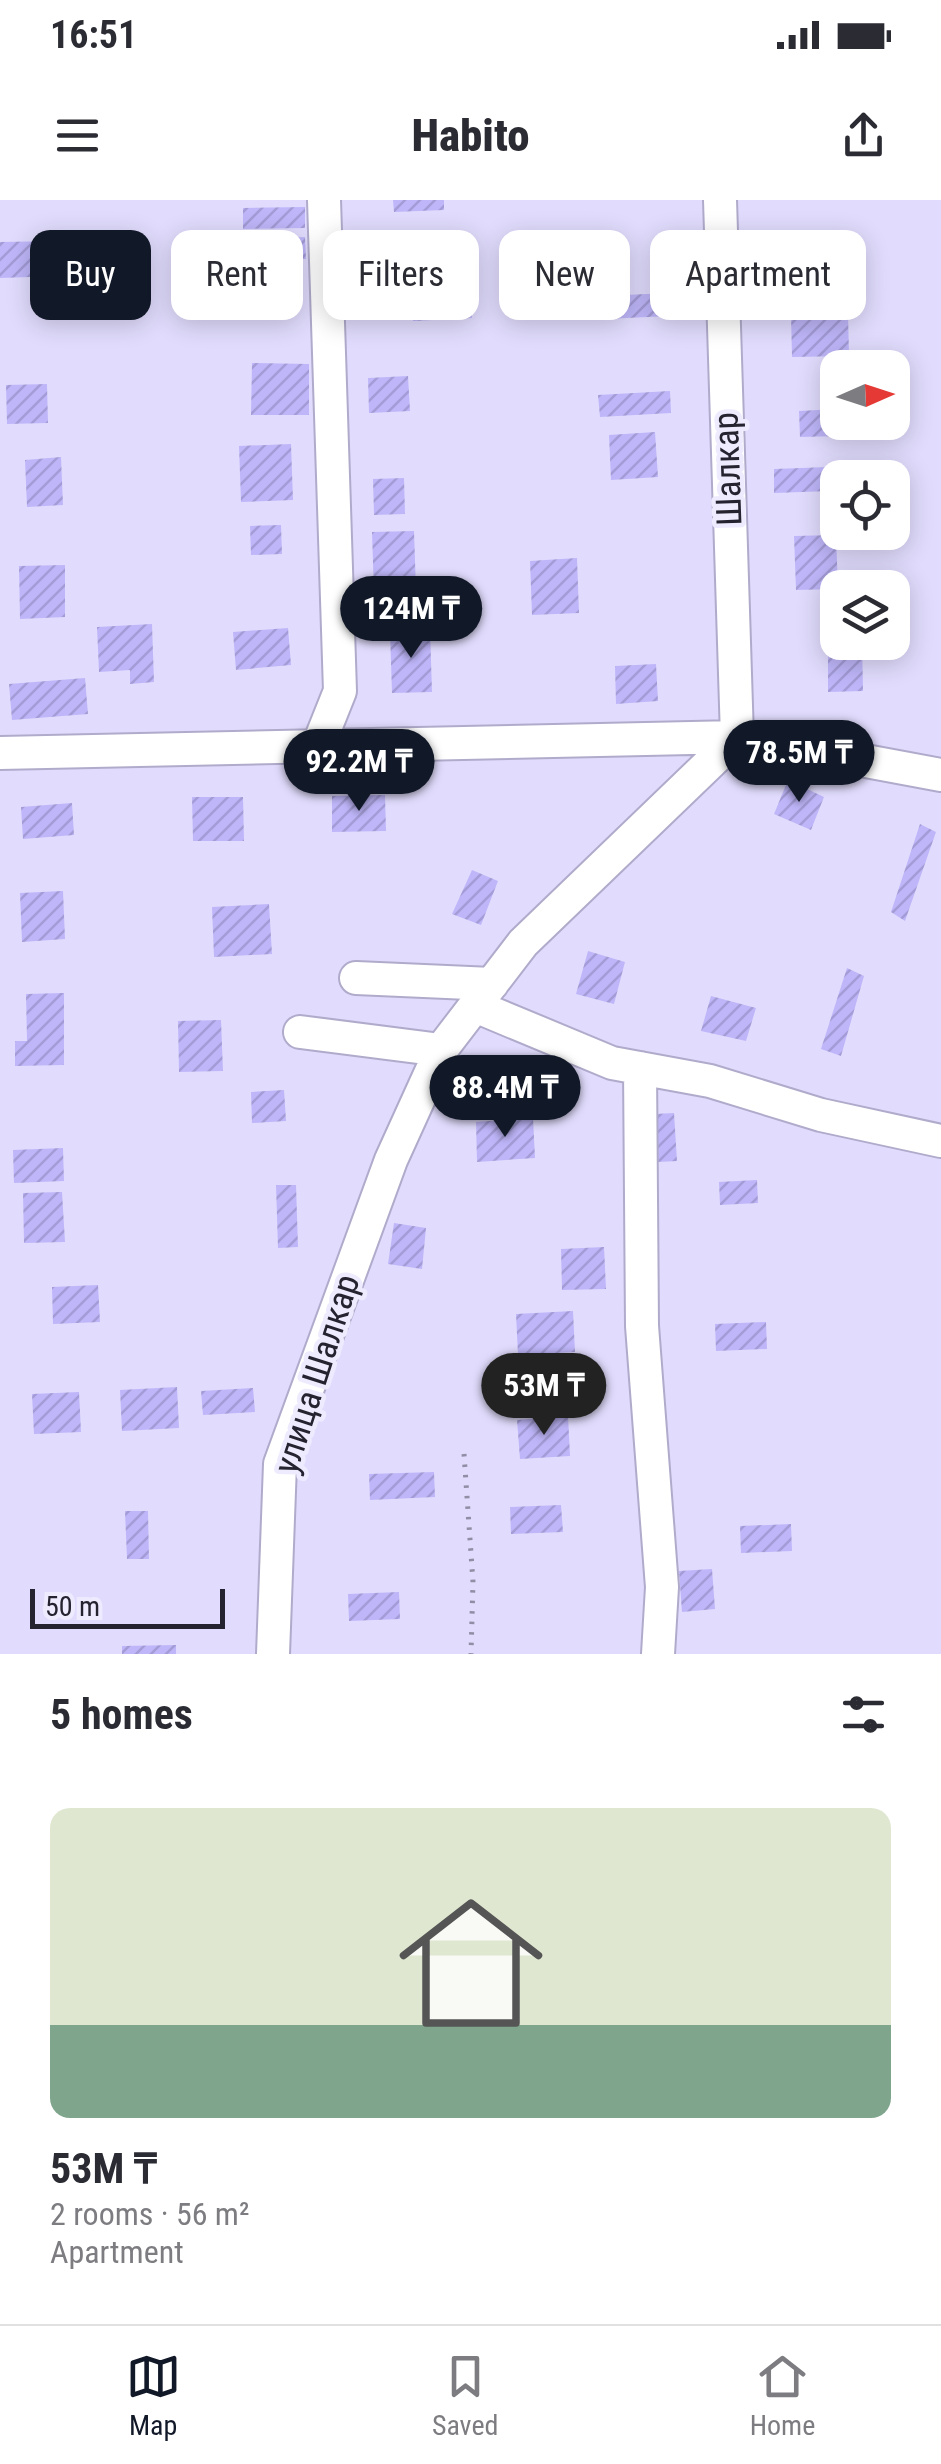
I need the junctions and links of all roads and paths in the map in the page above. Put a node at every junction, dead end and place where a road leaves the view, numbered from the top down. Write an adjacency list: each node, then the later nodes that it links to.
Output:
1 (324, 200): 4 (street)
2 (720, 200): 3 (street, Шалкар)
3 (737, 737): 4 (street); 6 (street); 8 (street, улица Шалкар)
4 (318, 746): 5 (street)
5 (0, 753)
6 (941, 775)
7 (356, 978): 8 (street)
8 (483, 995): 10 (street, улица Шалкар); 11 (street)
9 (300, 1032): 10 (street)
10 (441, 1050): 14 (street, улица Шалкар)
11 (640, 1068): 12 (street); 16 (street)
12 (941, 1141)
13 (464, 1454): 15 (path)
14 (273, 1654)
15 (472, 1654)
16 (658, 1654)

